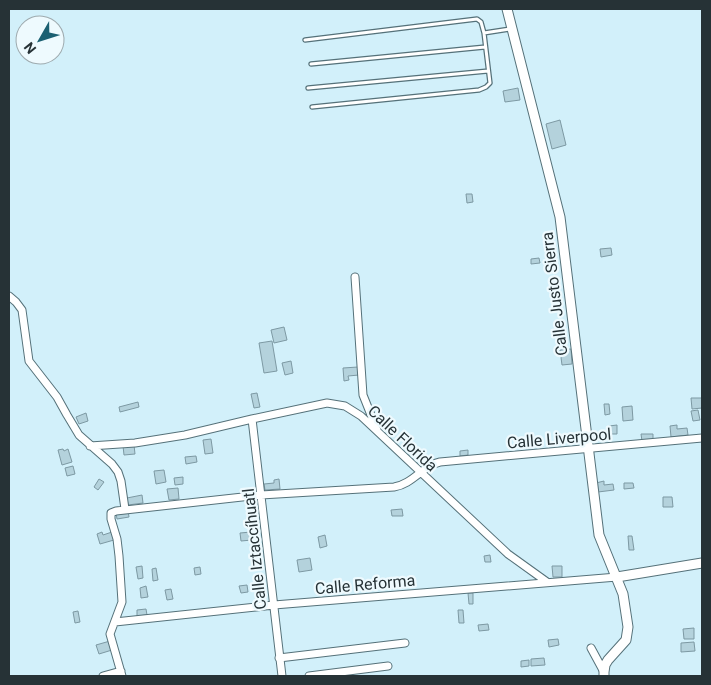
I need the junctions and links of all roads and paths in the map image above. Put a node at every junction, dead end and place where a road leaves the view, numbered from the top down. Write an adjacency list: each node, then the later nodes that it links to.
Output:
1 (507, 9): 2 (street, Calle Justo Sierra)
2 (511, 29): 3 (lane); 16 (street, Calle Justo Sierra)
3 (484, 33): 4 (lane); 5 (lane)
4 (305, 40)
5 (485, 47): 6 (lane); 7 (lane)
6 (311, 64)
7 (488, 71): 8 (lane); 9 (lane)
8 (308, 88)
9 (312, 107)
10 (355, 277): 13 (street)
11 (9, 296): 15 (street)
12 (252, 418): 13 (street, Calle Florida); 15 (street, Calle Florida); 18 (street, Calle Iztaccíhuatl)
13 (378, 433): 17 (street, Calle Florida)
14 (702, 438): 16 (street, Calle Liverpool)
15 (90, 446): 19 (street)
16 (587, 449): 17 (street, Calle Liverpool); 21 (street, Calle Justo Sierra)
17 (421, 473): 18 (street, Calle Liverpool); 22 (street, Calle Florida)
18 (262, 495): 19 (street, Calle Liverpool); 23 (street, Calle Iztaccíhuatl)
19 (125, 509): 24 (street, Calle Liverpool)
20 (702, 563): 21 (street)
21 (617, 577): 22 (street, Calle Reforma); 30 (street, Calle Justo Sierra)
22 (548, 582): 23 (street, Calle Reforma)
23 (274, 606): 24 (street, Calle Reforma); 27 (street, Calle Iztaccíhuatl)
24 (115, 622): 29 (street)
25 (405, 643): 27 (street)
26 (591, 648): 30 (street)
27 (279, 658): 32 (street, Calle Iztaccíhuatl)
28 (388, 666): 33 (street)
29 (121, 674): 31 (street)
30 (604, 674)
31 (103, 676)
32 (282, 676)
33 (308, 676)

